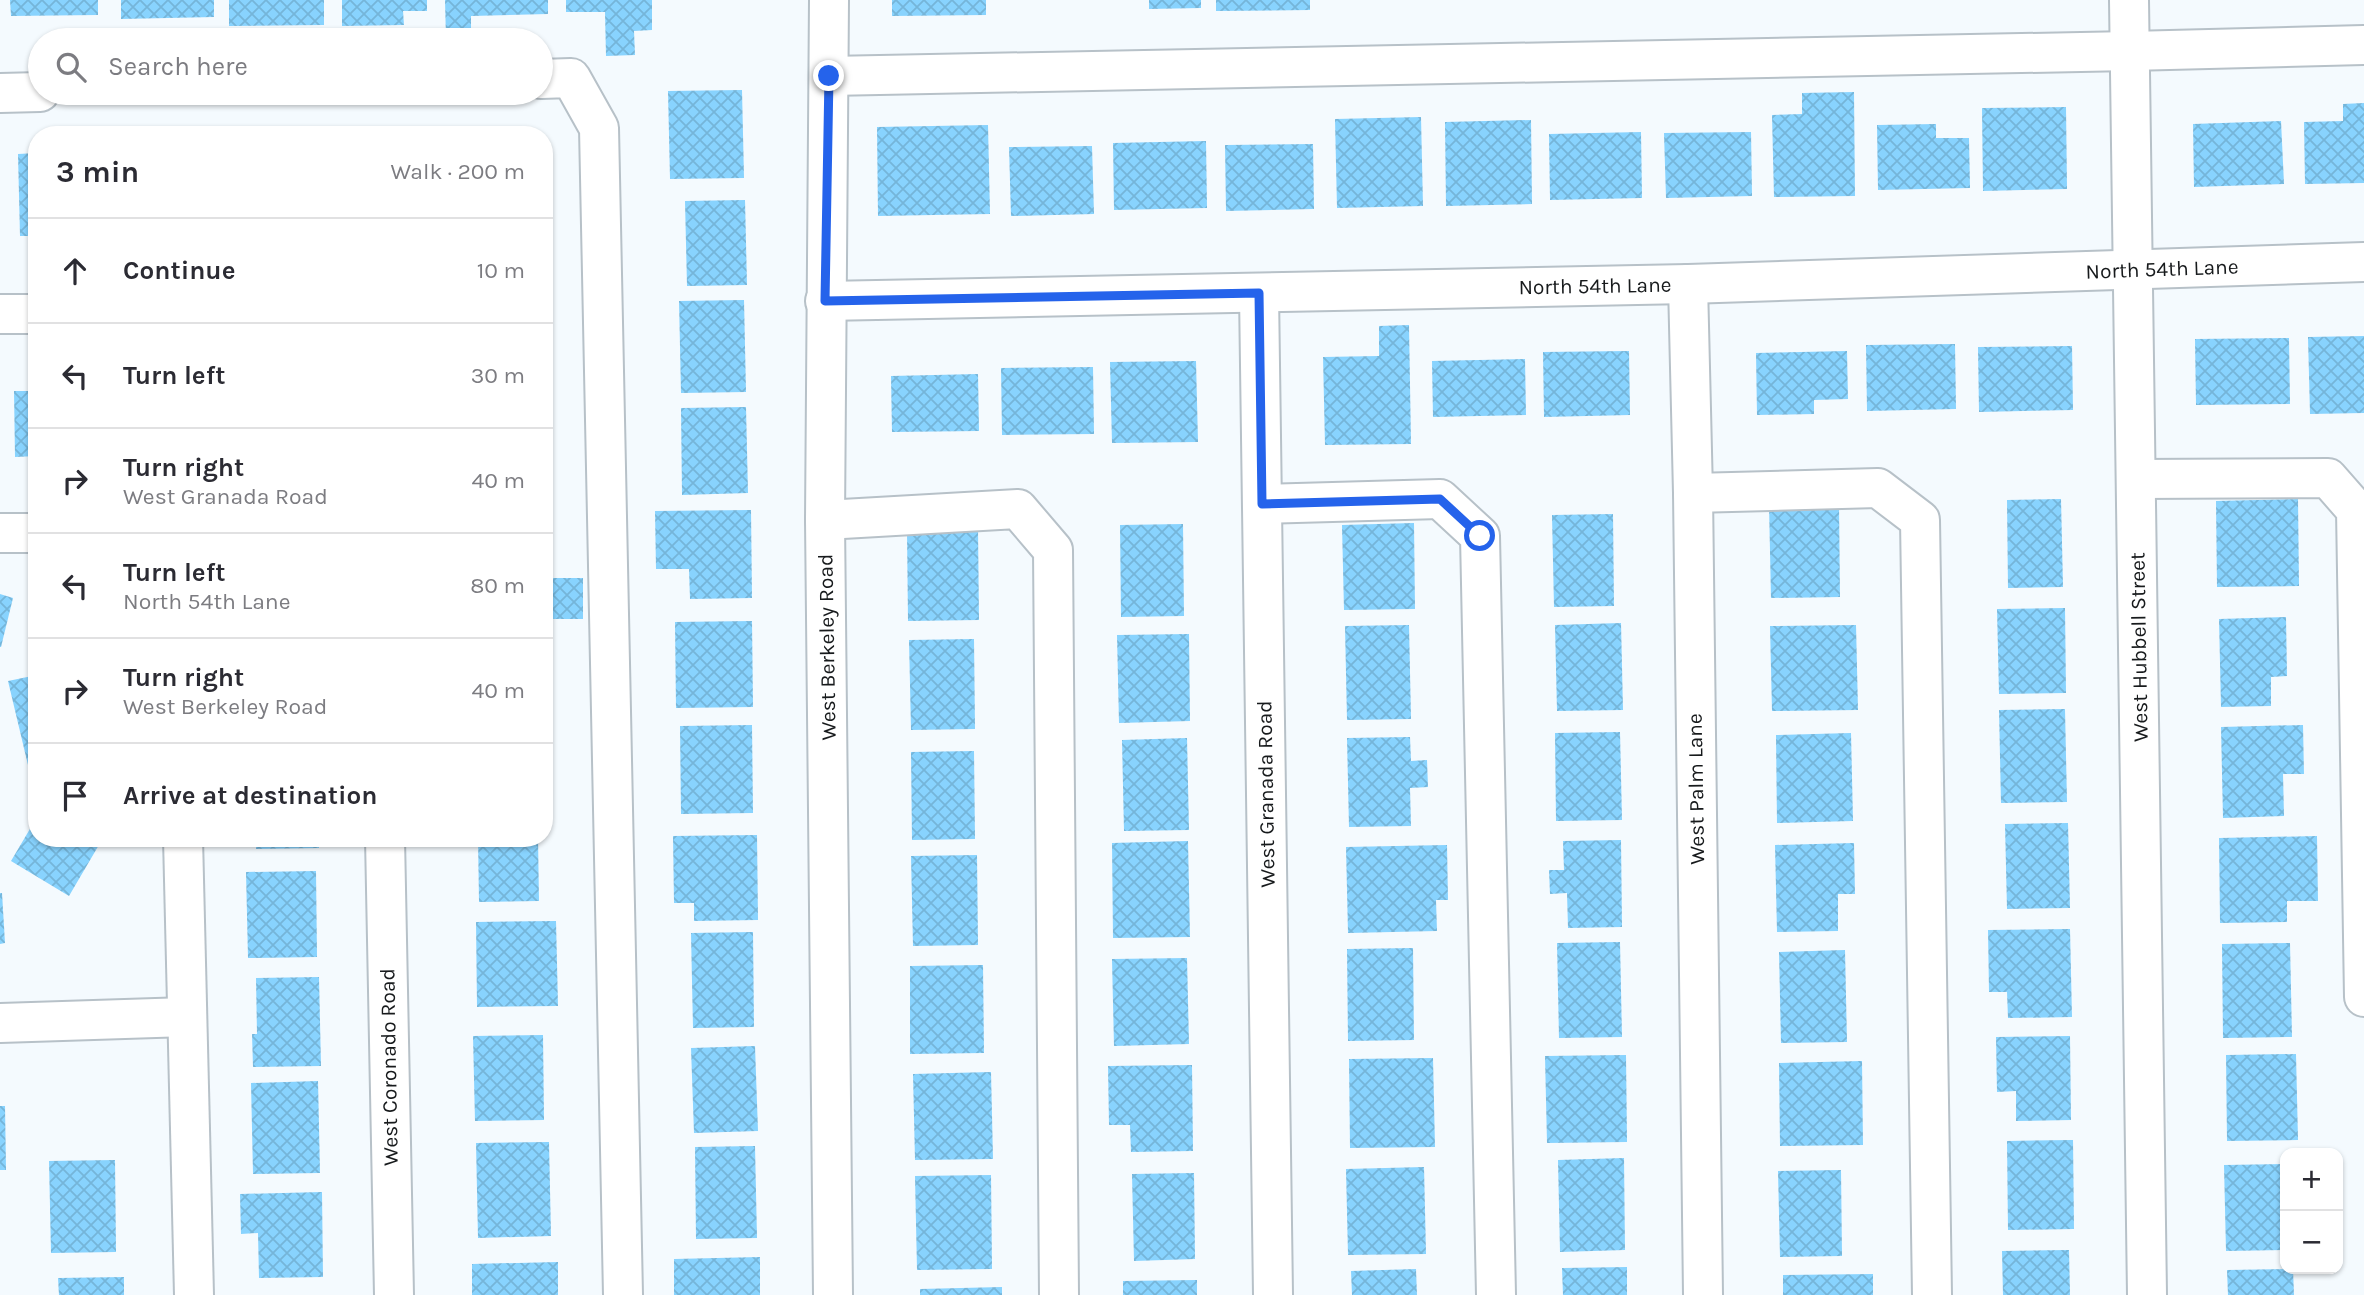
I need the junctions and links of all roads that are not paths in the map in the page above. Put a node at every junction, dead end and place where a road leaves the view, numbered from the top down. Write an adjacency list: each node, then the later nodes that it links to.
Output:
1 (829, 0): 5 (street, West Berkeley Road)
2 (2129, 0): 4 (street, West Hubbell Street)
3 (2364, 45): 4 (street)
4 (2130, 51): 5 (street); 10 (street, West Hubbell Street)
5 (829, 76): 13 (street, West Berkeley Road)
6 (553, 79): 29 (street)
7 (28, 92): 8 (street)
8 (0, 93)
9 (2364, 262): 10 (street, North 54th Lane)
10 (2134, 270): 11 (street, North 54th Lane); 16 (street, West Hubbell Street)
11 (1688, 284): 12 (street, North 54th Lane); 17 (street, West Palm Lane)
12 (1259, 293): 13 (street, North 54th Lane); 18 (street, West Granada Road)
13 (825, 301): 19 (street, West Berkeley Road)
14 (0, 314): 15 (street)
15 (28, 314)
16 (2137, 479): 24 (street); 36 (street, West Hubbell Street)
17 (1693, 493): 34 (street, West Palm Lane); 35 (street)
18 (1262, 504): 32 (street, West Granada Road); 33 (street)
19 (825, 520): 30 (street, West Berkeley Road); 31 (street)
20 (0, 533): 21 (street)
21 (28, 533)
22 (183, 847): 25 (street)
23 (385, 847): 28 (street, West Coronado Road)
24 (2364, 997)
25 (187, 1017): 26 (street); 27 (street)
26 (0, 1023)
27 (194, 1295)
28 (394, 1295)
29 (623, 1295)
30 (833, 1295)
31 (1059, 1295)
32 (1273, 1295)
33 (1496, 1295)
34 (1703, 1295)
35 (1931, 1295)
36 (2147, 1295)

